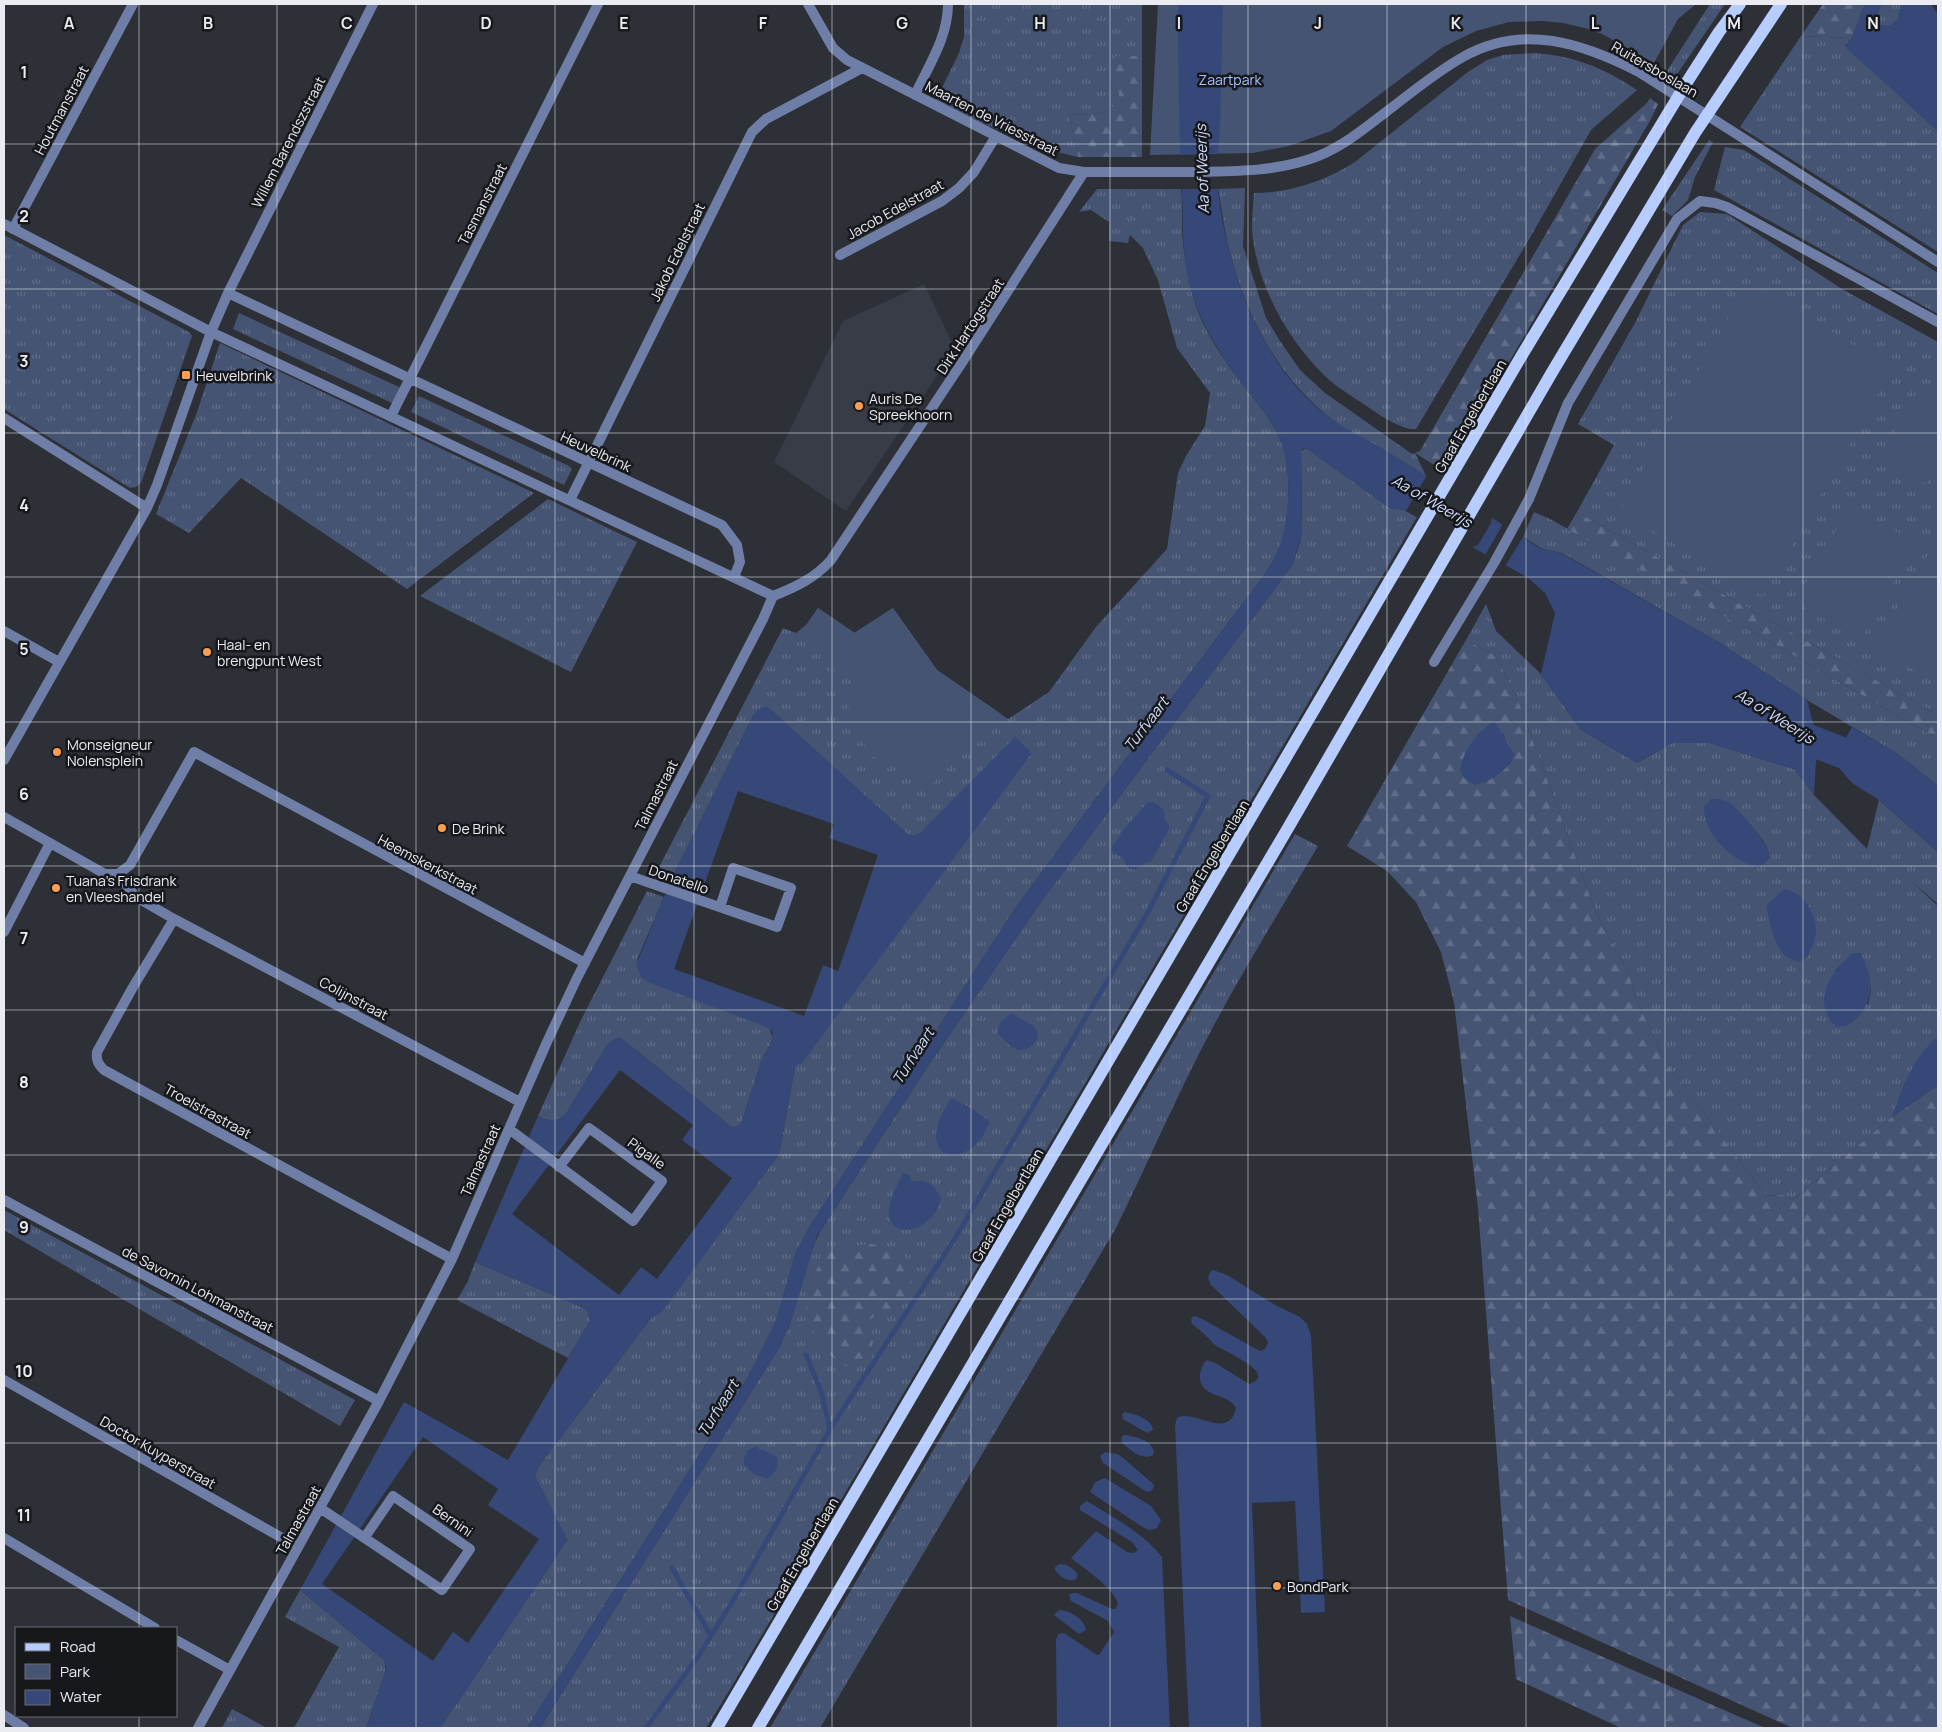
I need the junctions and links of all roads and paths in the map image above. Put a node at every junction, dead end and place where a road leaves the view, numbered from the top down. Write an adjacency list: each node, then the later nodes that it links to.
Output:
1 (133, 4): 13 (street, Houtmanstraat)
2 (373, 4): 16 (street, Willem Barendszstraat)
3 (598, 4): 19 (street, Tasmanstraat)
4 (808, 4): 8 (street, Maarten de Vriesstraat)
5 (948, 4): 9 (street)
6 (1740, 4): 56 (main road, Graaf Engelbertlaan)
7 (1781, 4): 57 (main road)
8 (862, 68): 9 (street, Maarten de Vriesstraat); 22 (street, Jakob Edelstraat)
9 (915, 95): 10 (street, Maarten de Vriesstraat)
10 (996, 136): 11 (street, Maarten de Vriesstraat); 14 (street, Jacob Edelstraat)
11 (1084, 172): 12 (street, Maarten de Vriesstraat); 26 (street, Dirk Hartogstraat)
12 (1200, 172): 15 (street, Ruitersboslaan)
13 (8, 226): 18 (street)
14 (840, 255)
15 (1938, 262)
16 (228, 293): 18 (street); 19 (street, Heuvelbrink)
17 (1938, 322): 29 (street)
18 (211, 332): 20 (street); 24 (street)
19 (409, 379): 20 (street, Tasmanstraat); 22 (street, Heuvelbrink)
20 (391, 416): 23 (street)
21 (4, 418): 24 (street)
22 (588, 463): 23 (street, Jakob Edelstraat); 25 (street, Heuvelbrink)
23 (570, 500): 25 (street)
24 (147, 508): 28 (street)
25 (734, 577): 26 (street)
26 (773, 596): 34 (street, Talmastraat)
27 (4, 631): 28 (street)
28 (59, 662): 30 (street)
29 (1434, 662)
30 (4, 760)
31 (4, 817): 32 (street)
32 (50, 843): 33 (street); 37 (street)
33 (118, 874): 36 (street); 38 (street, Heemskerkstraat)
34 (630, 876): 35 (street, Donatello); 38 (street, Talmastraat)
35 (720, 907): 35 (street, Donatello)
36 (174, 919): 39 (street, Colijnstraat); 43 (street, Troelstrastraat)
37 (4, 932)
38 (585, 963): 39 (street, Talmastraat)
39 (520, 1102): 40 (street, Talmastraat)
40 (509, 1129): 41 (street, Pigalle); 43 (street, Talmastraat)
41 (556, 1164): 41 (street, Pigalle)
42 (4, 1200): 45 (street, de Savornin Lohmanstraat)
43 (452, 1259): 45 (street, Talmastraat)
44 (4, 1380): 49 (street, Doctor Kuyperstraat)
45 (379, 1402): 46 (street, Talmastraat)
46 (320, 1508): 47 (street, Bernini); 49 (street, Talmastraat)
47 (361, 1535): 47 (street, Bernini)
48 (4, 1538): 50 (street)
49 (298, 1548): 52 (street, Talmastraat)
50 (153, 1627)
51 (178, 1641): 52 (street)
52 (230, 1670): 55 (street, Talmastraat)
53 (4, 1716): 54 (street)
54 (18, 1727)
55 (198, 1728)
56 (717, 1728)
57 (758, 1728)

